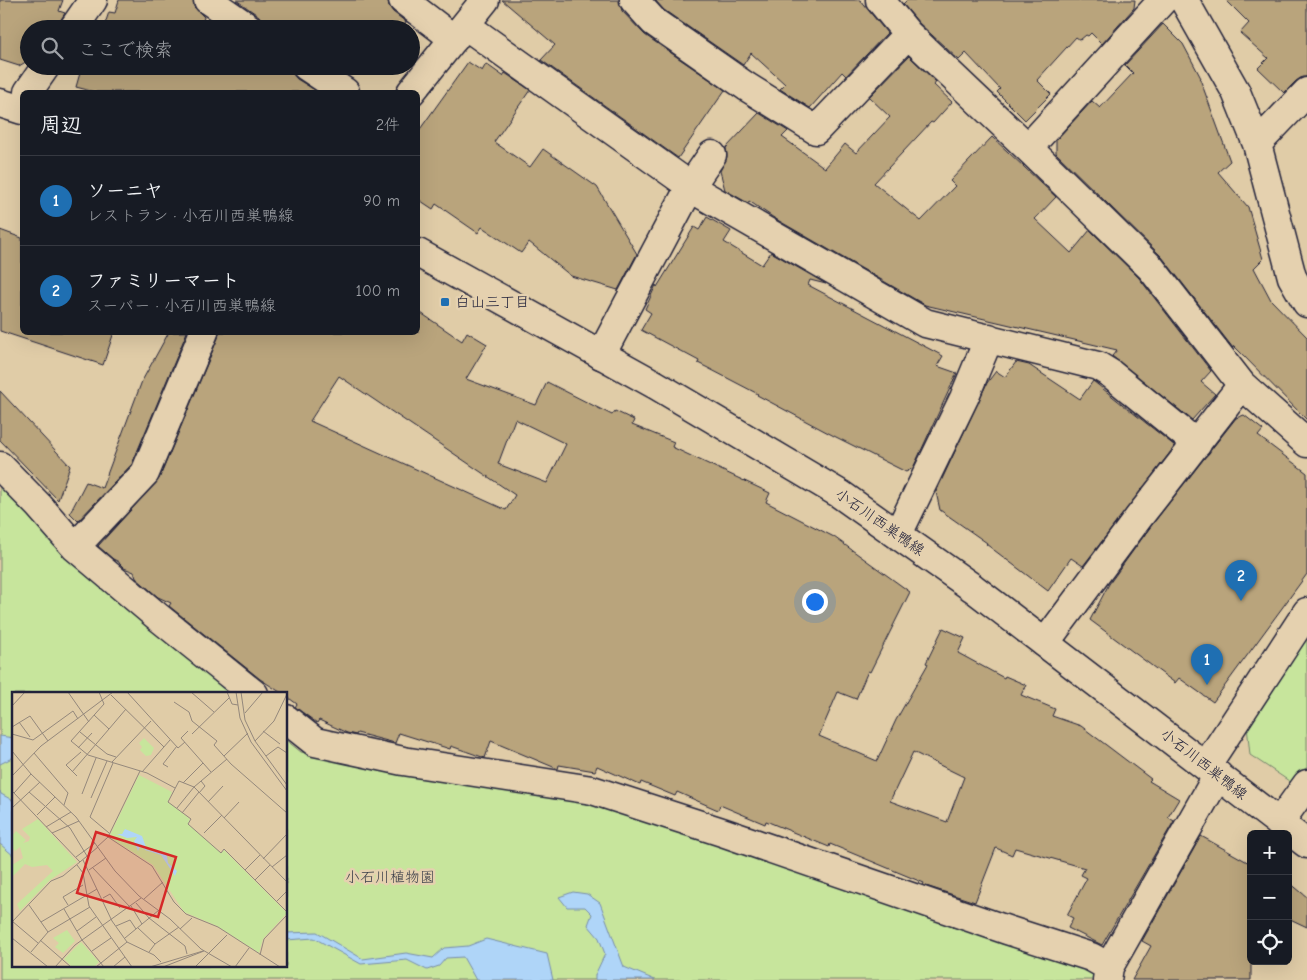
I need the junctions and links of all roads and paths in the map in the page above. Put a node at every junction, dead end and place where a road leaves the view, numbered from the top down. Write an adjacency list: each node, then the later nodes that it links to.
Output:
1 (93, 0): 9 (street)
2 (208, 0): 10 (street)
3 (403, 0): 11 (street)
4 (485, 0): 11 (street)
5 (634, 0): 12 (street)
6 (880, 0): 12 (street)
7 (1163, 0): 20 (street)
8 (1184, 0): 19 (street)
9 (79, 20)
10 (237, 20)
11 (460, 32): 17 (street); 22 (street)
12 (908, 34): 20 (street)
13 (39, 75): 15 (street)
14 (319, 75): 16 (street)
15 (28, 90)
16 (341, 90)
17 (413, 90)
18 (1307, 92): 19 (street)
19 (1257, 144): 24 (street)
20 (1028, 148): 28 (street)
21 (712, 155): 22 (street)
22 (690, 187): 26 (street); 27 (street)
23 (420, 254): 27 (street, 小石川西巣鴨線)
24 (1307, 303)
25 (203, 335): 33 (street)
26 (989, 338): 30 (street); 32 (street)
27 (601, 355): 32 (street, 小石川西巣鴨線)
28 (1242, 385): 29 (street); 30 (street)
29 (1307, 443)
30 (1197, 444): 35 (street)
31 (0, 466): 33 (street)
32 (898, 534): 35 (street, 小石川西巣鴨線)
33 (75, 547): 36 (street)
34 (1307, 612): 38 (street)
35 (1045, 643): 38 (street, 小石川西巣鴨線)
36 (252, 692)
37 (288, 721): 42 (street)
38 (1212, 770): 40 (street, 小石川西巣鴨線); 42 (street)
39 (1307, 784): 40 (street)
40 (1279, 823): 41 (street, 小石川西巣鴨線)
41 (1307, 844)
42 (1108, 973)

